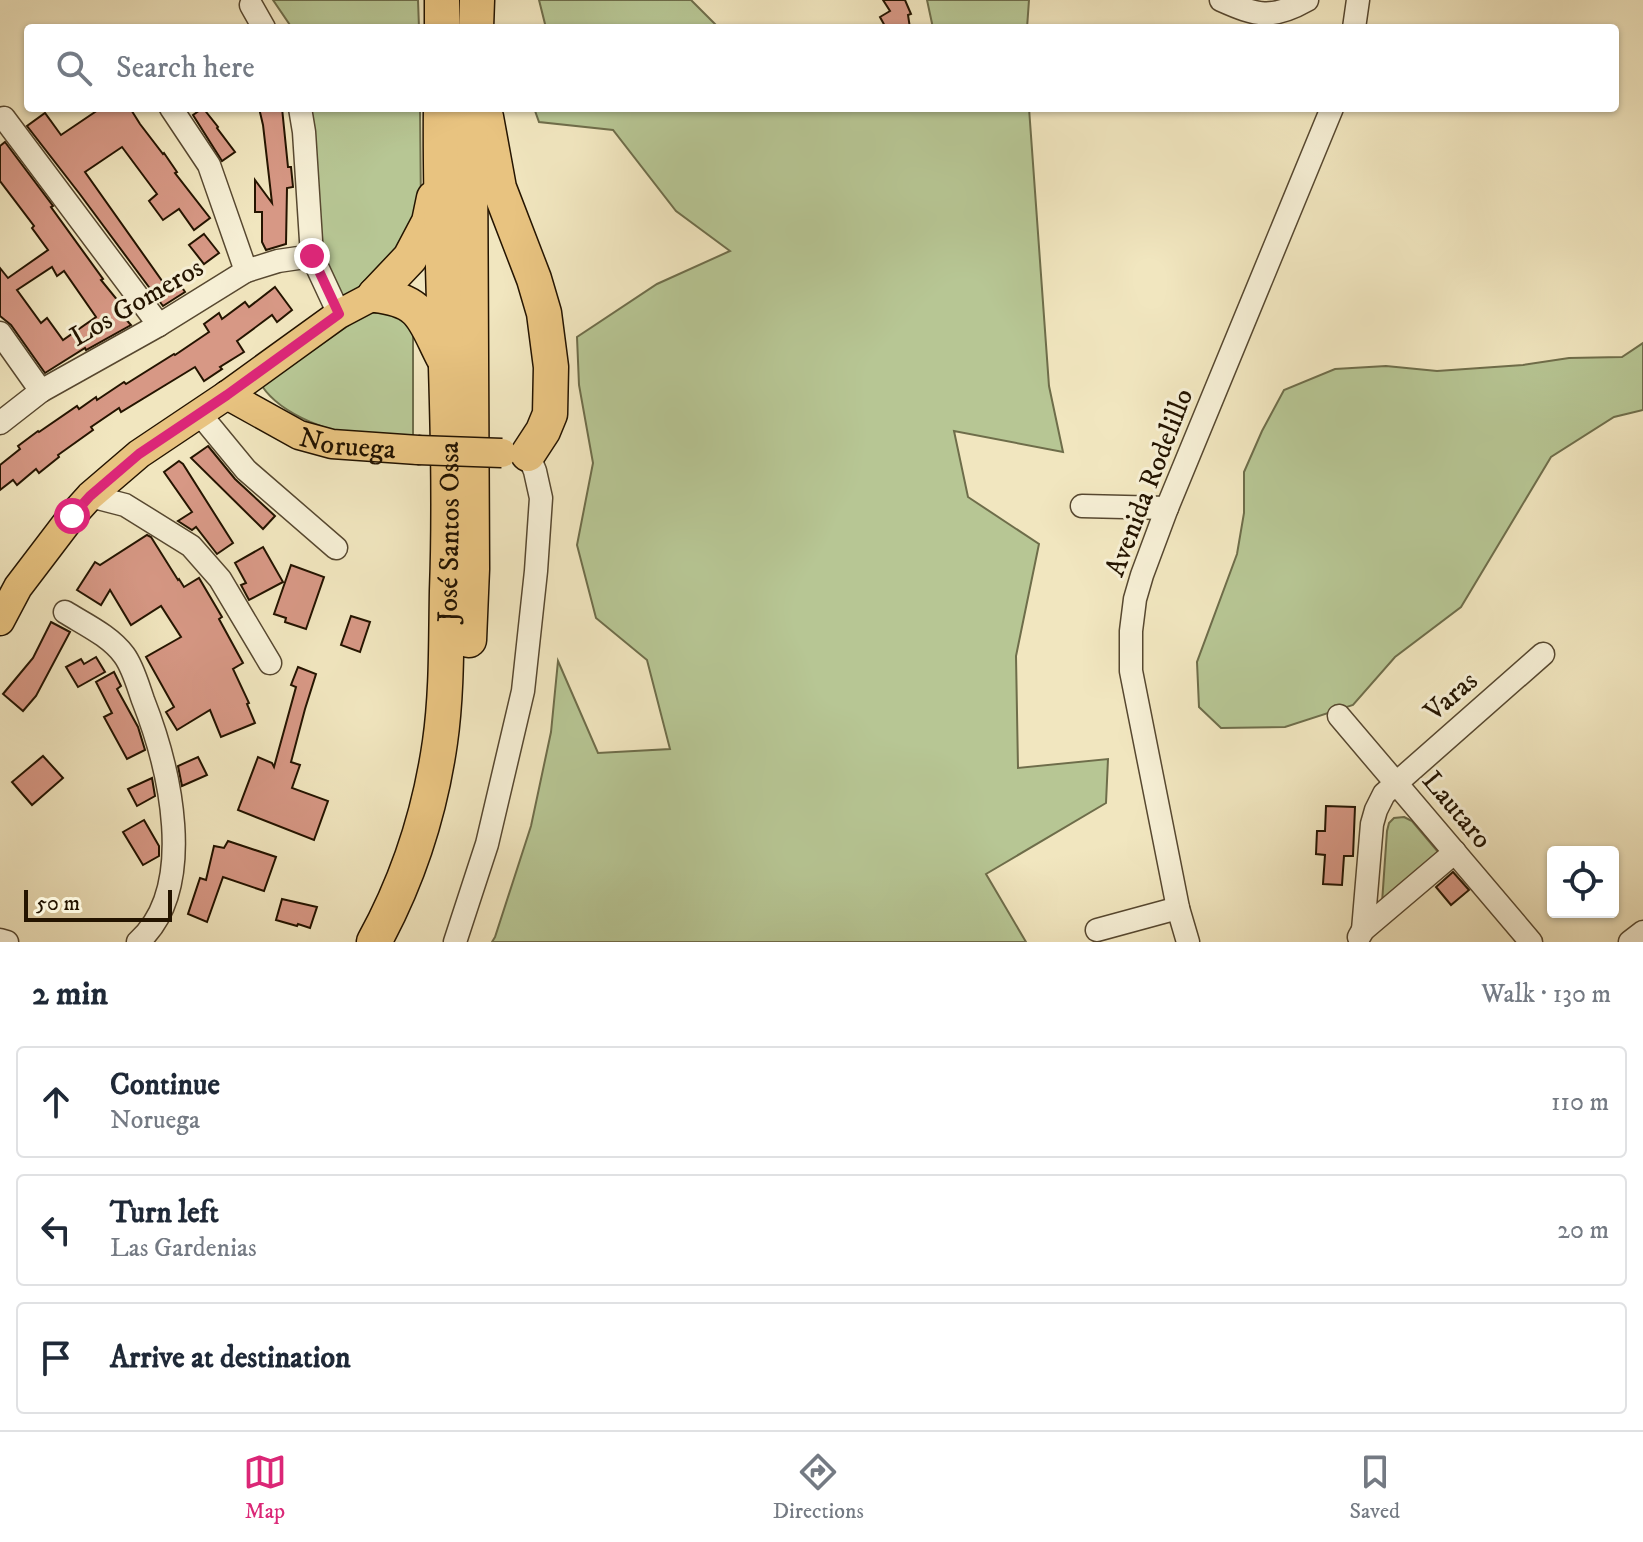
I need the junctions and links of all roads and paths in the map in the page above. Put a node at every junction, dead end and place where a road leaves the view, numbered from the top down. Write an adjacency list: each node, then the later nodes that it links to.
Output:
1 (442, 0): 7 (highway)
2 (1221, 0): 3 (street)
3 (1307, 0)
4 (1358, 0): 8 (street)
5 (251, 5): 6 (street)
6 (262, 24)
7 (442, 24)
8 (1355, 24)
9 (174, 112): 18 (street)
10 (301, 112): 17 (street)
11 (441, 112): 16 (highway, José Santos Ossa)
12 (472, 112): 48 (highway, José Santos Ossa)
13 (486, 112): 28 (highway)
14 (1330, 112): 31 (street, Avenida Rodelillo)
15 (4, 118): 21 (street)
16 (440, 167): 19 (highway); 23 (highway, José Santos Ossa)
17 (312, 256): 18 (street, Los Gomeros); 20 (street)
18 (246, 271): 21 (street, Los Gomeros)
19 (375, 295): 20 (main road); 23 (highway)
20 (339, 314): 25 (main road)
21 (159, 325): 24 (street, Los Gomeros)
22 (0, 333): 24 (street)
23 (447, 366): 47 (highway, José Santos Ossa)
24 (41, 391): 27 (street, Los Gomeros)
25 (227, 395): 26 (main road); 28 (main road, Noruega, bridge)
26 (199, 413): 29 (main road); 32 (street)
27 (0, 423)
28 (515, 454): 49 (street)
29 (90, 496): 34 (main road); 36 (street)
30 (1082, 506): 31 (street)
31 (1167, 508): 40 (street, Avenida Rodelillo)
32 (336, 548)
33 (65, 612): 46 (street)
34 (0, 621)
35 (1543, 654): 38 (street, Varas)
36 (270, 663)
37 (1339, 716): 38 (street, Lautaro)
38 (1396, 782): 39 (street, Lautaro); 43 (street, Varas)
39 (1455, 852): 43 (street); 51 (street, Lautaro)
40 (1178, 908): 41 (street); 50 (street, Avenida Rodelillo)
41 (1097, 930)
42 (1643, 932): 52 (street)
43 (1360, 936)
44 (0, 940): 45 (street)
45 (7, 942)
46 (138, 942)
47 (374, 942)
48 (399, 942)
49 (455, 942)
50 (1188, 942)
51 (1531, 942)
52 (1630, 942)

